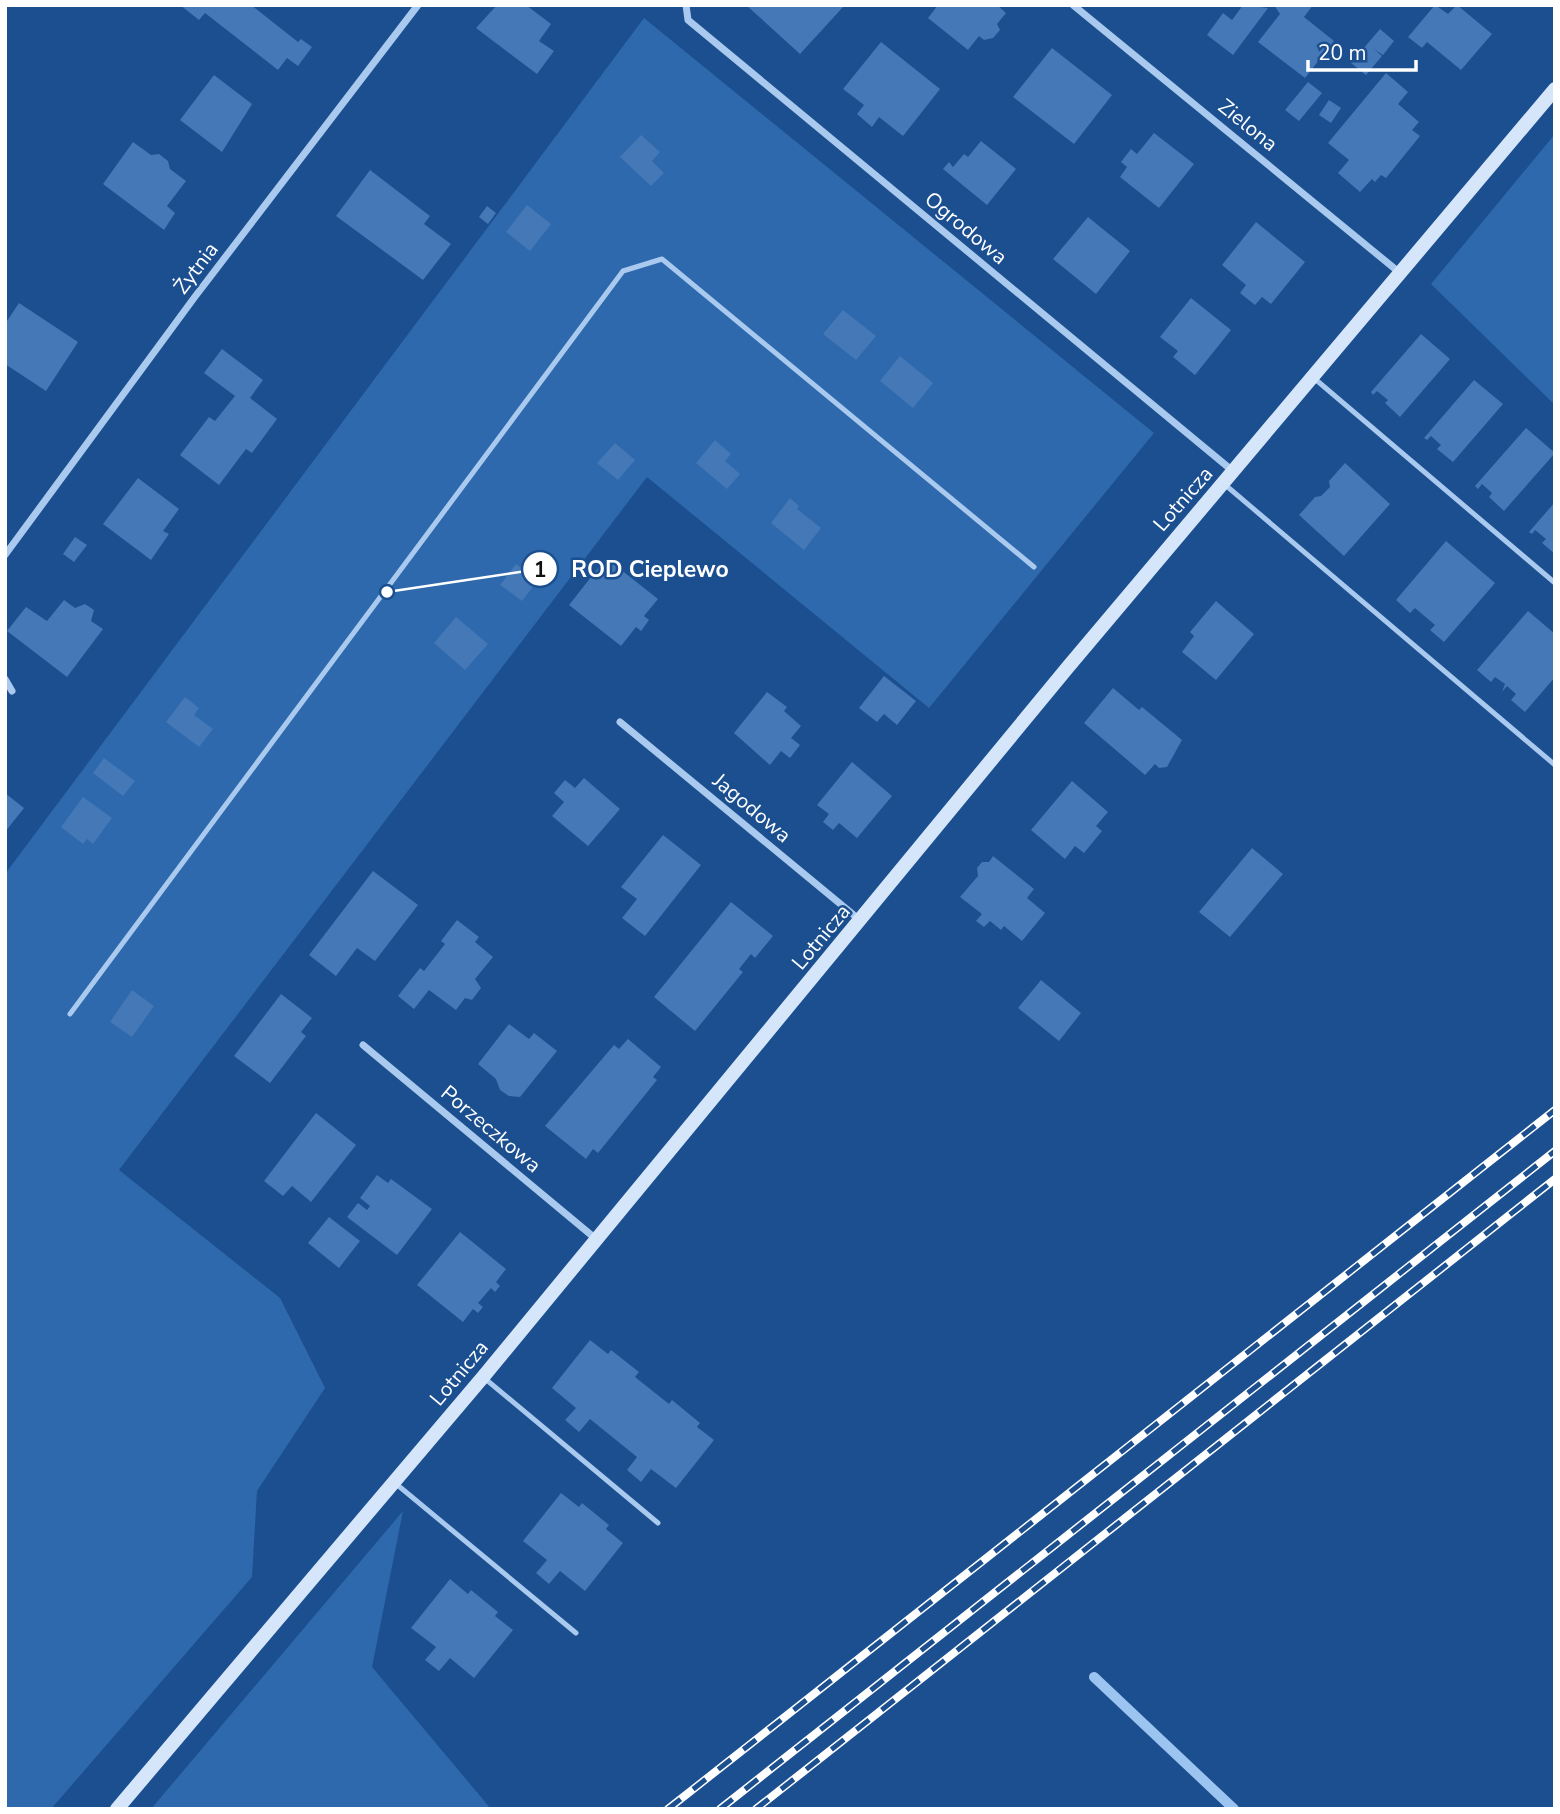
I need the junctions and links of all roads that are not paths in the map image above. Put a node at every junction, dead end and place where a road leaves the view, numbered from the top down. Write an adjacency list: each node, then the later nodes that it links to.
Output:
1 (418, 5): 9 (street, Żytnia)
2 (686, 5): 7 (street, Ogrodowa)
3 (1073, 5): 5 (street, Zielona)
4 (1555, 89): 5 (street, Lotnicza)
5 (1401, 273): 6 (street, Lotnicza)
6 (1312, 377): 7 (street, Lotnicza); 11 (lane)
7 (1234, 472): 8 (street, Lotnicza)
8 (1223, 483): 15 (lane); 16 (street, Lotnicza)
9 (5, 555)
10 (1034, 566): 17 (lane)
11 (1555, 583)
12 (5, 679): 13 (street)
13 (12, 691)
14 (620, 722): 16 (street, Jagodowa)
15 (1555, 765)
16 (861, 922): 19 (street, Lotnicza)
17 (70, 1014)
18 (363, 1045): 19 (street, Porzeczkowa)
19 (597, 1240): 20 (street, Lotnicza)
20 (484, 1377): 21 (street, Lotnicza); 22 (lane)
21 (395, 1483): 23 (lane); 24 (street, Lotnicza)
22 (658, 1523)
23 (576, 1633)
24 (117, 1809)

